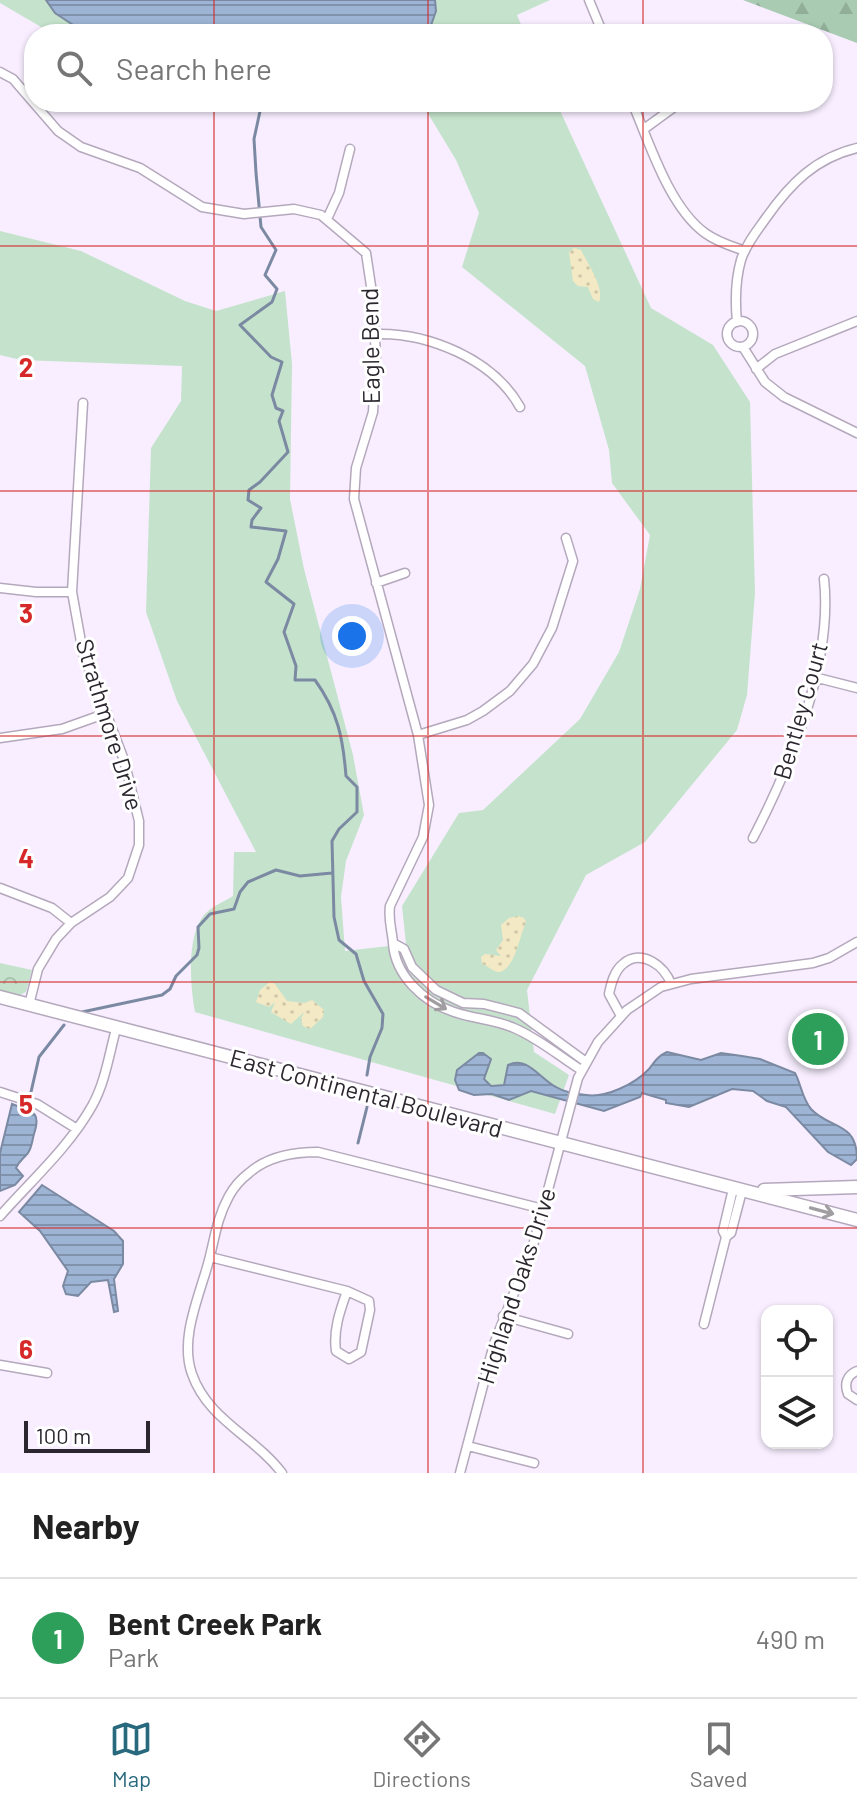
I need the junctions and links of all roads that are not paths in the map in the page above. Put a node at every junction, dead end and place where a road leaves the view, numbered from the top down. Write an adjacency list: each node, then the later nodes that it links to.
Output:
1 (589, 0): 2 (street)
2 (599, 24)
3 (1, 76): 4 (street, Eagle Bend)
4 (24, 92)
5 (42, 112): 11 (street, Eagle Bend)
6 (636, 112): 8 (street)
7 (667, 112): 8 (street)
8 (644, 129): 12 (street)
9 (857, 148): 12 (street)
10 (350, 149): 11 (street)
11 (327, 219): 15 (street, Eagle Bend)
12 (745, 251): 14 (street)
13 (857, 321): 17 (street)
14 (737, 322): 16 (street); 16 (street)
15 (374, 334): 19 (street); 24 (street, Eagle Bend)
16 (743, 347): 17 (street)
17 (756, 369): 20 (street)
18 (83, 403): 26 (street, Strathmore Drive)
19 (520, 407)
20 (857, 433)
21 (566, 538): 30 (street)
22 (405, 573): 24 (street)
23 (824, 579): 27 (street, Bentley Court)
24 (376, 583): 30 (street, Eagle Bend)
25 (0, 588): 26 (street)
26 (72, 592): 29 (street, Strathmore Drive)
27 (814, 677): 28 (street); 32 (street, Bentley Court)
28 (857, 688)
29 (107, 713): 31 (street); 34 (street, Strathmore Drive)
30 (418, 735): 36 (street, Eagle Bend)
31 (0, 738)
32 (753, 838)
33 (0, 888): 34 (street)
34 (71, 923): 39 (street, Strathmore Drive)
35 (857, 942): 37 (street)
36 (393, 943): 42 (street); 42 (street, Eagle Bend, one-way to 42)
37 (671, 984): 40 (street, Highland Oaks Drive); 40 (street)
38 (0, 997): 39 (main road, East Continental Boulevard)
39 (29, 1005): 41 (main road, East Continental Boulevard)
40 (621, 1016): 42 (street, Highland Oaks Drive)
41 (116, 1029): 44 (street); 45 (main road, East Continental Boulevard)
42 (584, 1066): 45 (street, Highland Oaks Drive)
43 (0, 1092): 44 (street)
44 (77, 1129): 49 (street)
45 (561, 1145): 47 (main road, East Continental Boulevard); 48 (street, Highland Oaks Drive)
46 (857, 1187): 47 (main road)
47 (738, 1190): 50 (main road, East Continental Boulevard, one-way to 50); 54 (street)
48 (543, 1209): 51 (street); 53 (street, Highland Oaks Drive)
49 (0, 1216)
50 (857, 1220)
51 (210, 1257): 52 (street); 62 (street)
52 (347, 1291): 52 (street)
53 (503, 1316): 55 (street); 60 (street, Highland Oaks Drive)
54 (704, 1324)
55 (568, 1334)
56 (0, 1365): 58 (street)
57 (857, 1371): 59 (street)
58 (47, 1373)
59 (857, 1400)
60 (468, 1446): 61 (street); 63 (street, Highland Oaks Drive)
61 (534, 1463)
62 (282, 1473)
63 (460, 1473)

